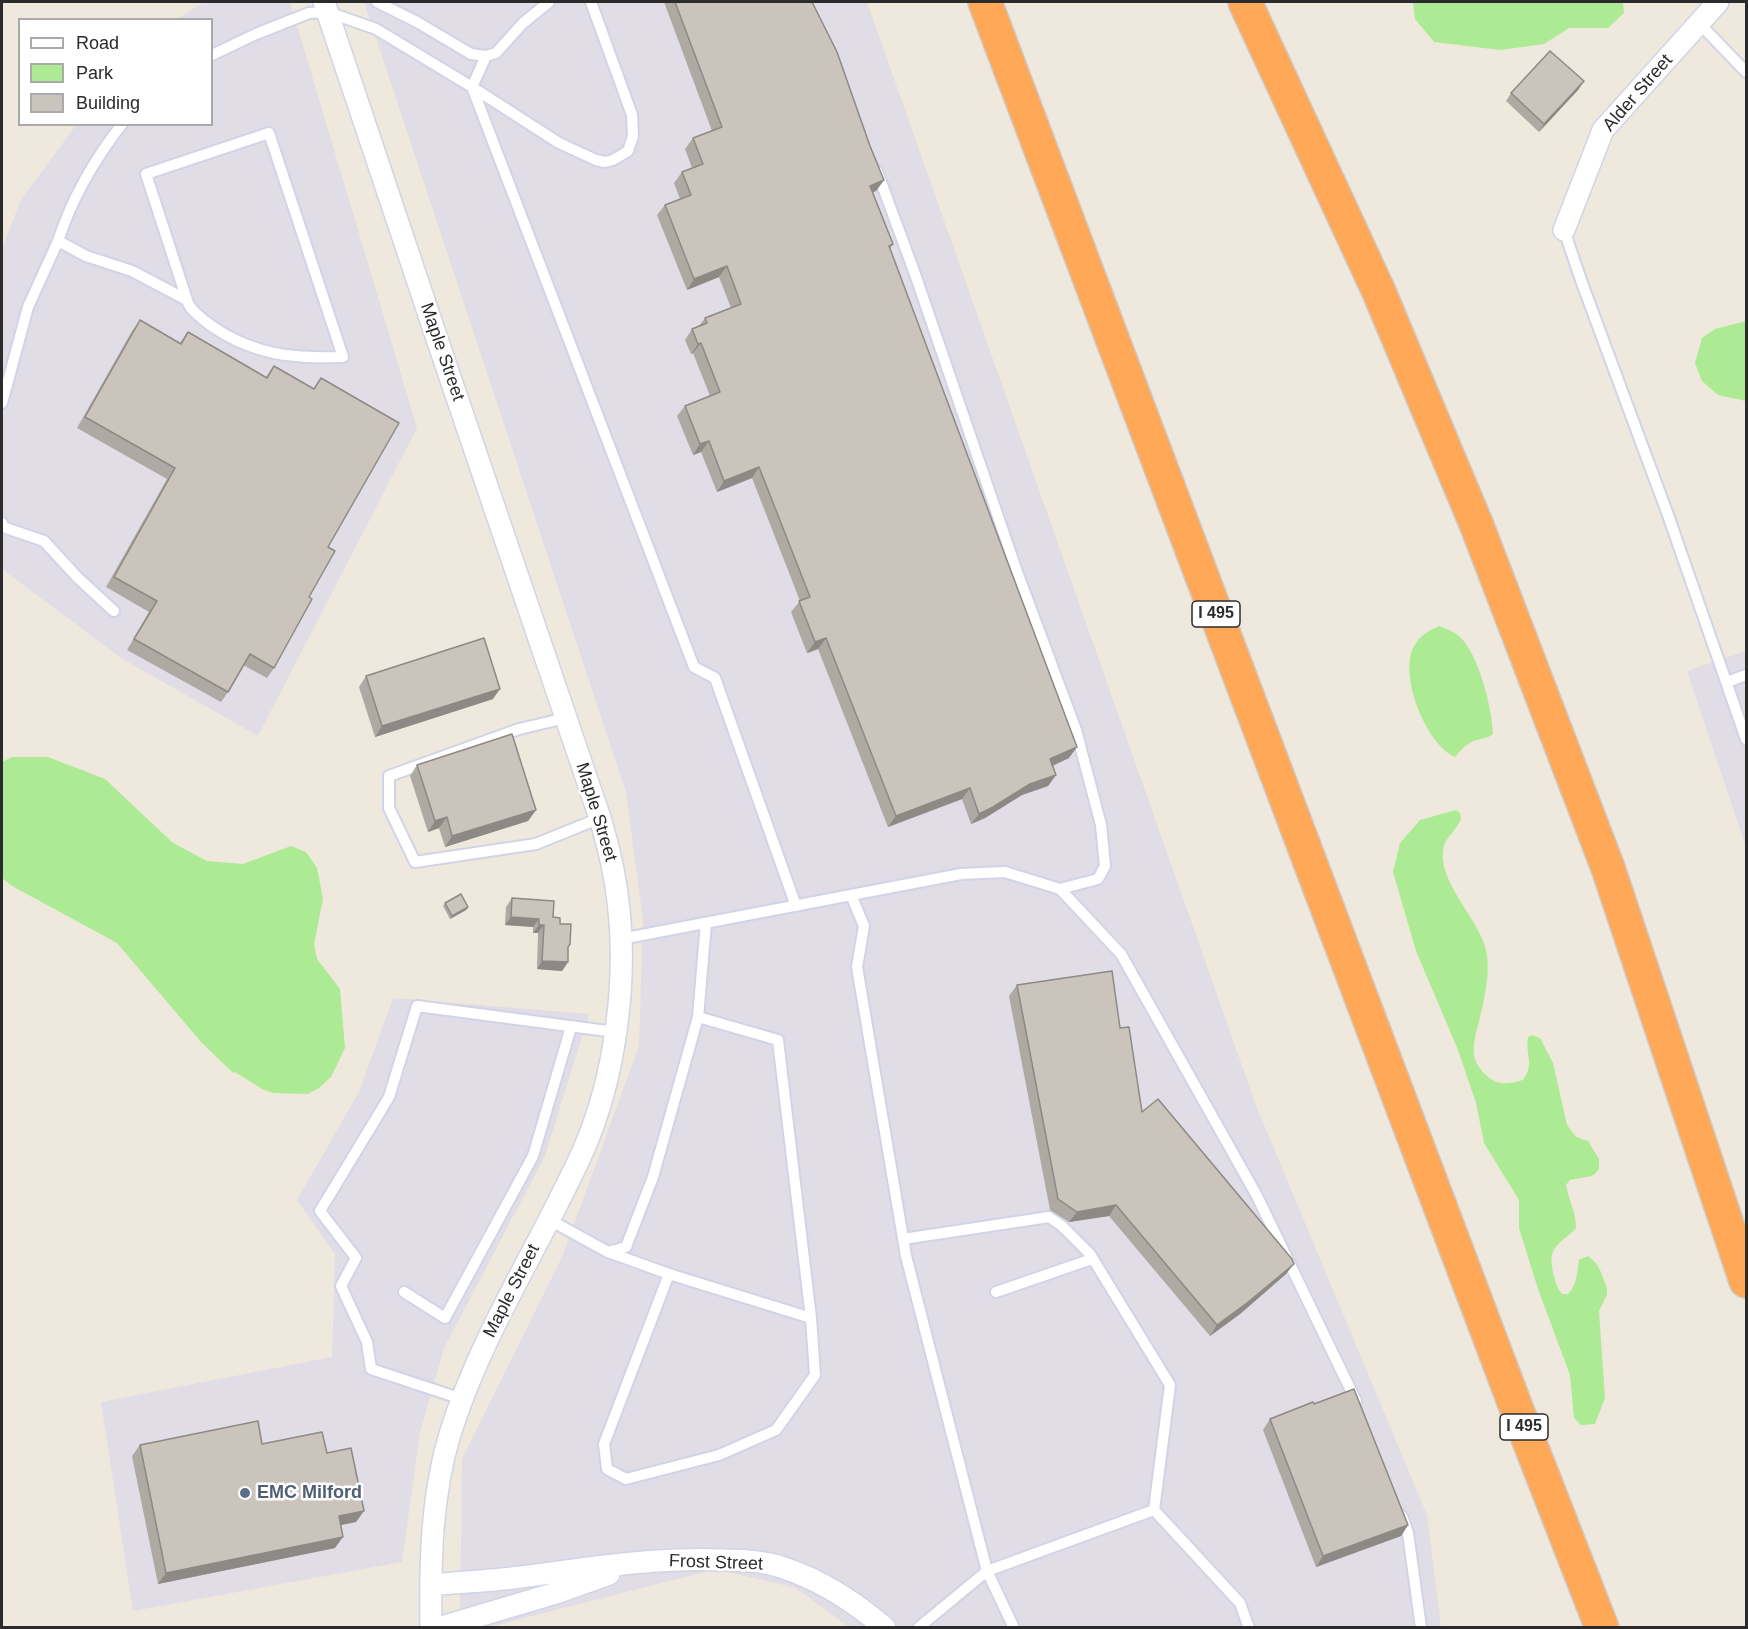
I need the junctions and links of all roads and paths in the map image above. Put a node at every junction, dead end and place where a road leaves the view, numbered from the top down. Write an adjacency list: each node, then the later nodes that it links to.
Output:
1 (377, 2): 10 (lane)
2 (549, 2): 10 (lane)
3 (591, 2): 12 (lane)
4 (985, 2): 57 (highway, I 495)
5 (1245, 2): 39 (highway)
6 (1719, 2): 8 (street, Alder Street)
7 (326, 7): 9 (lane); 12 (lane); 23 (street, Maple Street)
8 (1699, 23): 11 (lane); 15 (street, Alder Street)
9 (213, 55)
10 (486, 56): 12 (lane)
11 (1746, 72)
12 (472, 87): 28 (lane)
13 (121, 126): 16 (lane)
14 (873, 164): 26 (lane)
15 (1564, 230): 22 (lane)
16 (58, 241): 17 (lane); 18 (lane)
17 (187, 300): 17 (lane)
18 (2, 403)
19 (2, 523): 20 (lane)
20 (114, 611)
21 (1746, 675): 22 (lane)
22 (1727, 682): 24 (lane)
23 (566, 718): 25 (street, Maple Street); 25 (lane)
24 (1746, 739)
25 (600, 818): 30 (street, Maple Street)
26 (1060, 889): 27 (lane); 44 (lane)
27 (851, 895): 28 (lane); 35 (lane)
28 (796, 906): 29 (lane)
29 (706, 923): 30 (lane); 31 (lane)
30 (621, 939): 33 (street, Maple Street)
31 (698, 1017): 36 (lane); 42 (lane)
32 (571, 1027): 33 (lane); 40 (lane); 43 (lane)
33 (615, 1032): 34 (street, Maple Street)
34 (548, 1219): 36 (lane); 43 (street, Maple Street)
35 (903, 1239): 37 (lane); 48 (lane)
36 (608, 1252): 38 (lane)
37 (1092, 1259): 41 (lane); 45 (lane)
38 (669, 1274): 42 (lane); 42 (lane)
39 (1746, 1281)
40 (404, 1292)
41 (996, 1292)
42 (811, 1318)
43 (462, 1399): 49 (street, Maple Street)
44 (1361, 1412)
45 (1154, 1510): 48 (lane); 55 (lane)
46 (1400, 1511): 56 (lane)
47 (637, 1563): 49 (street, Frost Street); 51 (street, Frost Street); 52 (street, Frost Street)
48 (987, 1571): 53 (lane); 54 (lane)
49 (430, 1585): 50 (street, Maple Street)
50 (431, 1628)
51 (438, 1628)
52 (885, 1628)
53 (918, 1628)
54 (1014, 1628)
55 (1249, 1628)
56 (1420, 1628)
57 (1602, 1628)

